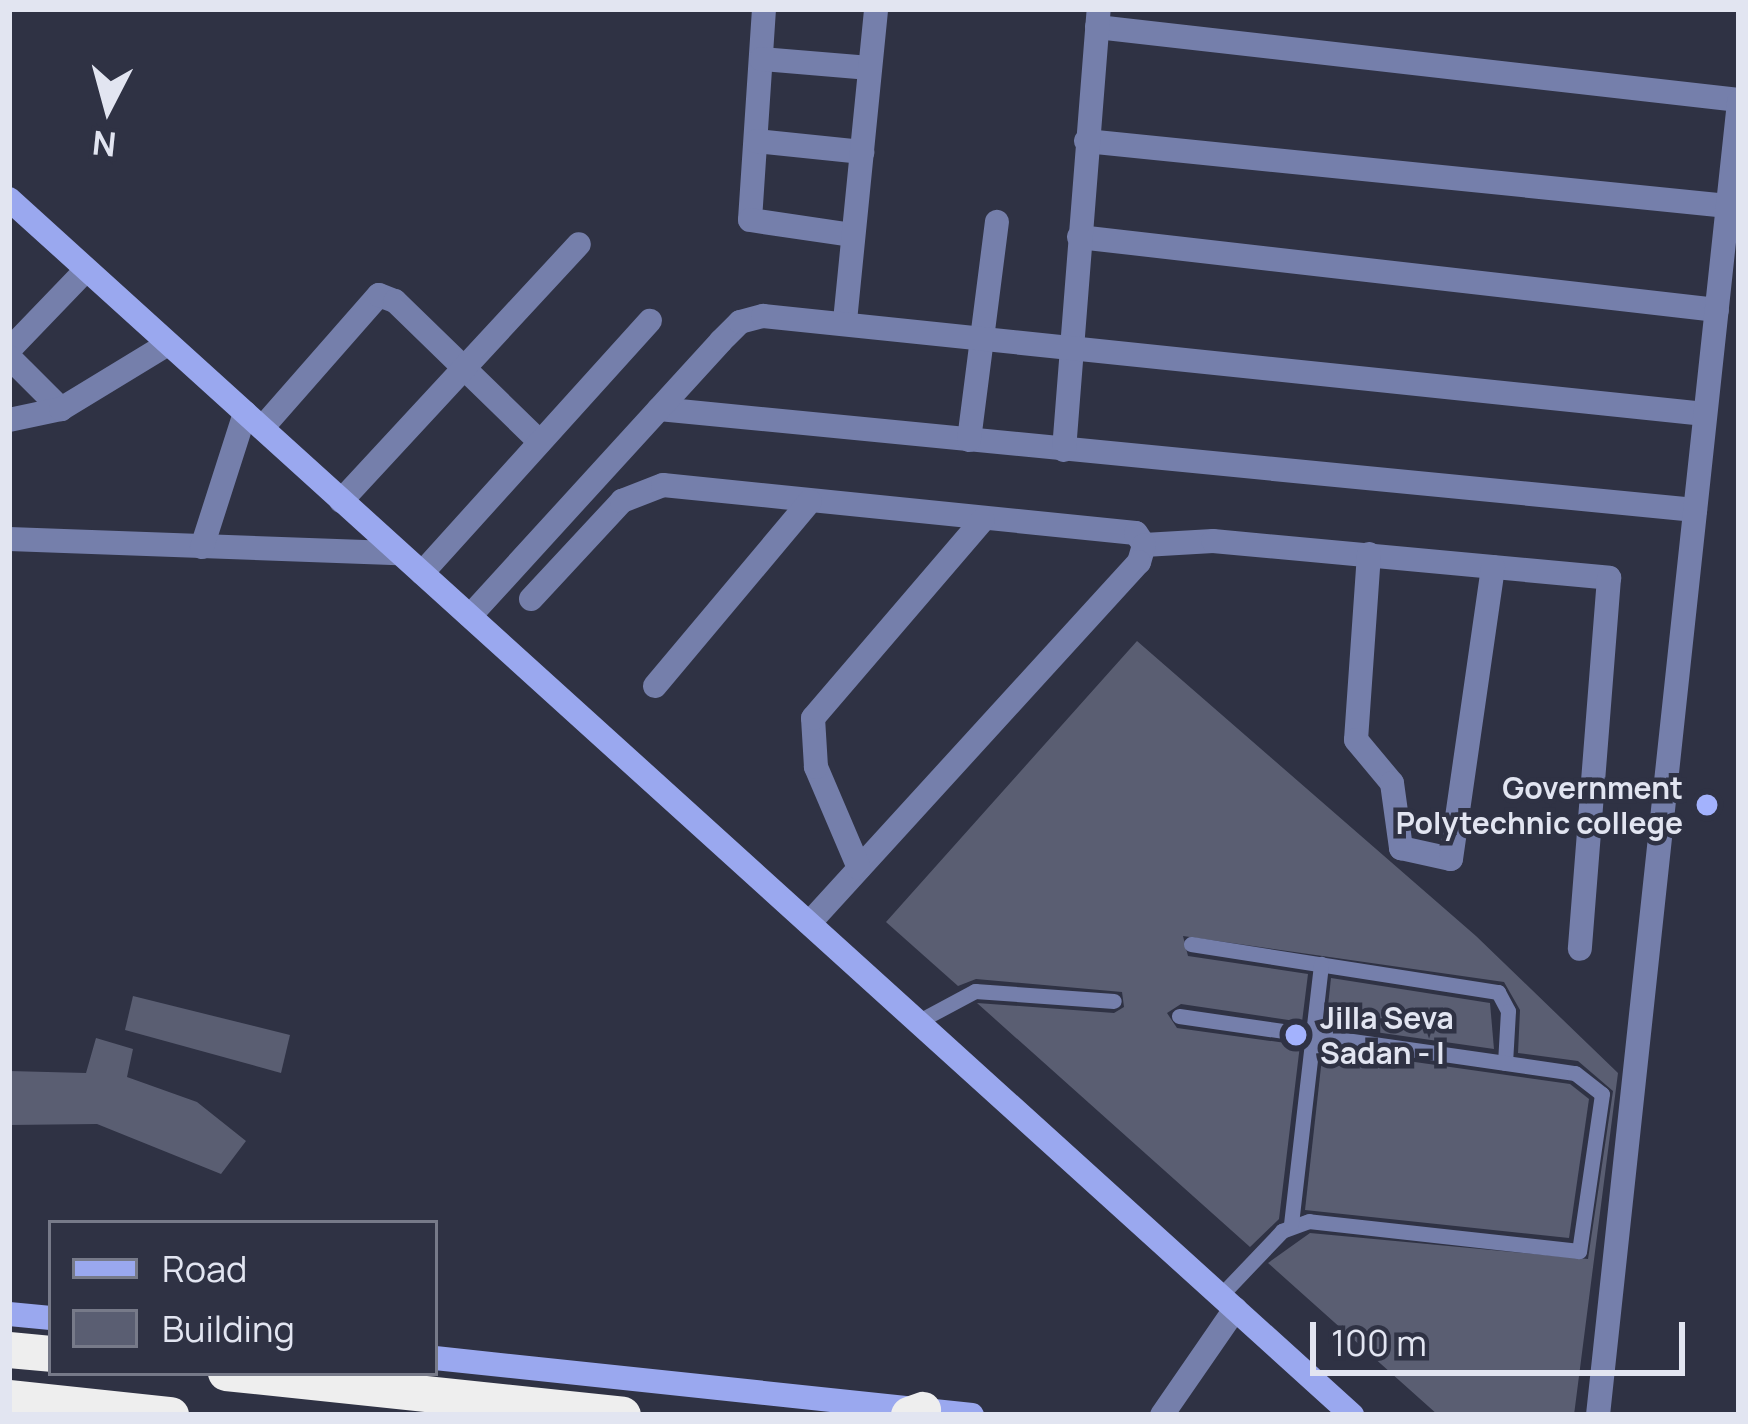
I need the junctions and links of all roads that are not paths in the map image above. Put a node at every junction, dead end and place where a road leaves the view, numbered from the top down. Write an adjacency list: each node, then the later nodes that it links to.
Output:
1 (764, 9): 4 (street)
2 (876, 9): 5 (street)
3 (1098, 18): 6 (street); 8 (street)
4 (761, 59): 5 (street); 7 (street)
5 (870, 68): 9 (street)
6 (1739, 101): 10 (street)
7 (755, 141): 9 (street); 13 (street)
8 (1086, 141): 10 (street); 14 (street)
9 (862, 152): 13 (street)
10 (1728, 206): 17 (street)
11 (13, 210): 16 (street)
12 (997, 222): 20 (street)
13 (853, 235): 19 (street)
14 (1079, 237): 17 (street); 22 (street)
15 (579, 244): 24 (street)
16 (86, 270): 21 (street); 23 (street)
17 (1717, 310): 27 (street)
18 (650, 321): 31 (street)
19 (844, 321): 20 (street); 26 (street)
20 (984, 336): 22 (street); 30 (street)
21 (168, 344): 25 (street); 29 (street)
22 (1072, 347): 27 (street); 32 (street)
23 (9, 353): 25 (street)
24 (465, 368): 29 (street); 31 (street); 33 (street)
25 (61, 409): 28 (street)
26 (659, 409): 30 (street); 45 (street)
27 (1706, 414): 35 (street)
28 (9, 420)
29 (254, 421): 33 (street); 39 (street)
30 (969, 440): 32 (street)
31 (540, 442): 43 (street)
32 (1064, 450): 35 (street)
33 (341, 501): 40 (street)
34 (810, 501): 36 (street); 44 (street); 46 (street)
35 (1695, 510): 72 (street)
36 (983, 520): 38 (street); 47 (street)
37 (9, 539): 39 (street)
38 (1144, 545): 41 (street); 47 (street)
39 (202, 547): 40 (street)
40 (399, 553): 43 (street)
41 (1369, 554): 42 (street); 42 (street)
42 (1492, 566): 50 (street)
43 (422, 573): 45 (street)
44 (531, 599)
45 (470, 616): 48 (street)
46 (655, 686)
47 (859, 868): 48 (street)
48 (809, 923): 54 (street)
49 (1191, 944): 51 (lane)
50 (1580, 949)
51 (1321, 964): 55 (lane); 56 (lane)
52 (1114, 1001): 54 (lane)
53 (1179, 1016): 55 (lane)
54 (917, 1022): 58 (street)
55 (1311, 1040): 56 (lane); 57 (lane)
56 (1505, 1063): 57 (lane)
57 (1291, 1224): 58 (lane)
58 (1228, 1302): 70 (street); 71 (street)
59 (9, 1314): 60 (street)
60 (48, 1318)
61 (9, 1350): 62 (highway)
62 (48, 1354)
63 (438, 1358): 66 (street)
64 (254, 1376): 68 (highway)
65 (9, 1399): 67 (highway)
66 (916, 1413): 69 (street)
67 (171, 1415)
68 (623, 1415)
69 (972, 1415)
70 (1162, 1415)
71 (1352, 1415)
72 (1598, 1415)

